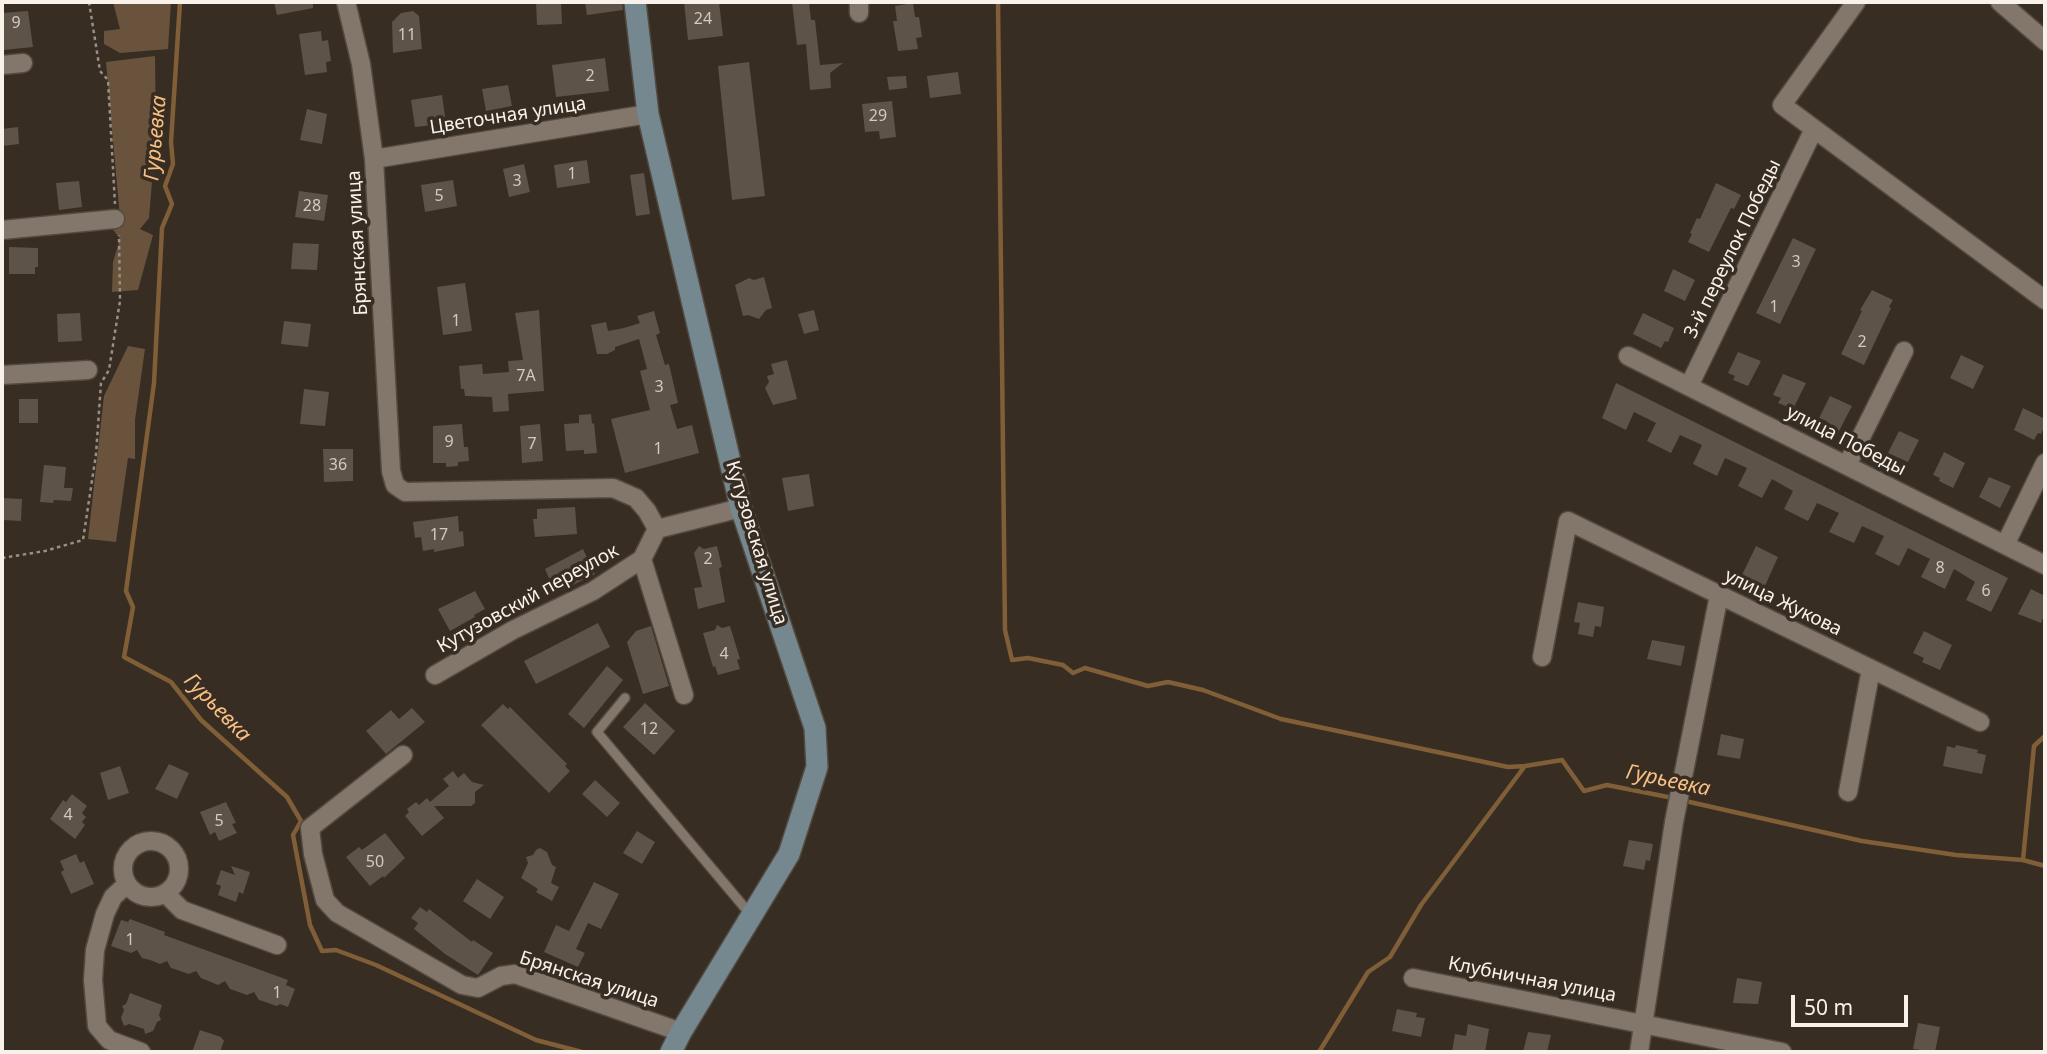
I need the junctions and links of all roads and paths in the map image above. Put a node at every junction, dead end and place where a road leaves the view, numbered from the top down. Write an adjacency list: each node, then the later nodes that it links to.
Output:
1 (89, 2): 12 (path)
2 (346, 2): 11 (street, Брянская улица)
3 (635, 2): 9 (street, Кутузовская улица)
4 (1856, 2): 10 (street)
5 (2000, 2): 6 (street)
6 (2045, 41)
7 (23, 63): 8 (street)
8 (2, 65)
9 (648, 114): 11 (street, Цветочная улица); 22 (street, Кутузовская улица)
10 (1814, 129): 14 (street); 19 (street, 3-й переулок Победы)
11 (374, 159): 23 (street, Брянская улица)
12 (116, 219): 13 (street); 25 (path)
13 (2, 230)
14 (2045, 300)
15 (1904, 351): 21 (street)
16 (1628, 356): 19 (street, улица Победы)
17 (88, 370): 18 (street)
18 (2, 374)
19 (1689, 386): 21 (street, улица Победы)
20 (2045, 463): 24 (street)
21 (1847, 465): 24 (street, улица Победы)
22 (741, 508): 23 (street); 39 (street, Кутузовская улица)
23 (657, 529): 26 (street, Кутузовский переулок)
24 (2005, 545): 27 (street, улица Победы)
25 (2, 558)
26 (642, 559): 31 (street, Кутузовский переулок); 32 (street, Кутузовский переулок)
27 (2045, 565)
28 (1719, 595): 29 (street, улица Жукова); 30 (street, улица Жукова); 45 (street)
29 (1542, 657)
30 (1871, 669): 34 (street, улица Жукова); 36 (street)
31 (435, 676)
32 (684, 695)
33 (625, 698): 39 (lane)
34 (1980, 722)
35 (403, 755): 42 (street, Брянская улица)
36 (1848, 792)
37 (127, 884): 38 (street); 38 (street); 43 (street)
38 (166, 894): 40 (street)
39 (751, 915): 42 (street, Кутузовская улица)
40 (277, 945)
41 (1413, 978): 46 (street, Клубничная улица)
42 (681, 1032): 44 (street, Кутузовская улица)
43 (141, 1052)
44 (671, 1052)
45 (1639, 1052)
46 (1782, 1052)

